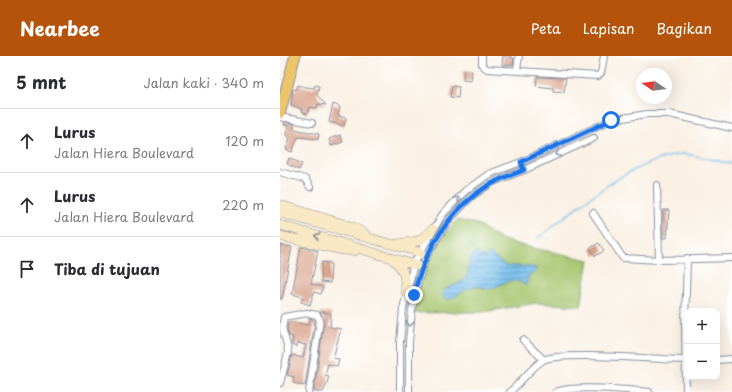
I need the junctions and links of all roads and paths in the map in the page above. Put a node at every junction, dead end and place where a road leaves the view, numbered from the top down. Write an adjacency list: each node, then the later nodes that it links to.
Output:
1 (295, 56): 6 (main road)
2 (482, 56): 5 (street)
3 (519, 56): 5 (street)
4 (604, 56): 5 (street)
5 (517, 70)
6 (280, 112)
7 (280, 117): 8 (street)
8 (312, 123)
9 (732, 128): 11 (street)
10 (594, 138): 12 (street, one-way to 12)
11 (521, 162): 12 (street); 19 (street, one-way to 11)
12 (524, 170): 24 (street)
13 (280, 172): 15 (street)
14 (658, 184): 28 (street)
15 (310, 187)
16 (281, 208): 21 (main road); 21 (main road)
17 (593, 213): 28 (street)
18 (280, 225): 23 (main road, one-way to 18)
19 (433, 229): 22 (main road); 24 (street)
20 (280, 236): 23 (main road)
21 (376, 240): 22 (main road)
22 (392, 245): 24 (main road)
23 (373, 252): 25 (main road)
24 (423, 254): 29 (street)
25 (388, 256): 29 (main road); 30 (main road)
26 (687, 258): 27 (street); 28 (street); 32 (street)
27 (732, 258)
28 (658, 260)
29 (418, 265): 30 (street); 41 (street, one-way to 41)
30 (406, 293): 40 (street)
31 (523, 340): 34 (street)
32 (686, 344)
33 (732, 359): 36 (street)
34 (544, 360): 35 (street); 42 (street)
35 (684, 360)
36 (720, 360)
37 (686, 380): 45 (street)
38 (280, 383): 39 (street)
39 (309, 392)
40 (400, 392)
41 (409, 392)
42 (510, 392)
43 (556, 392): 44 (street)
44 (649, 392)
45 (686, 392)

